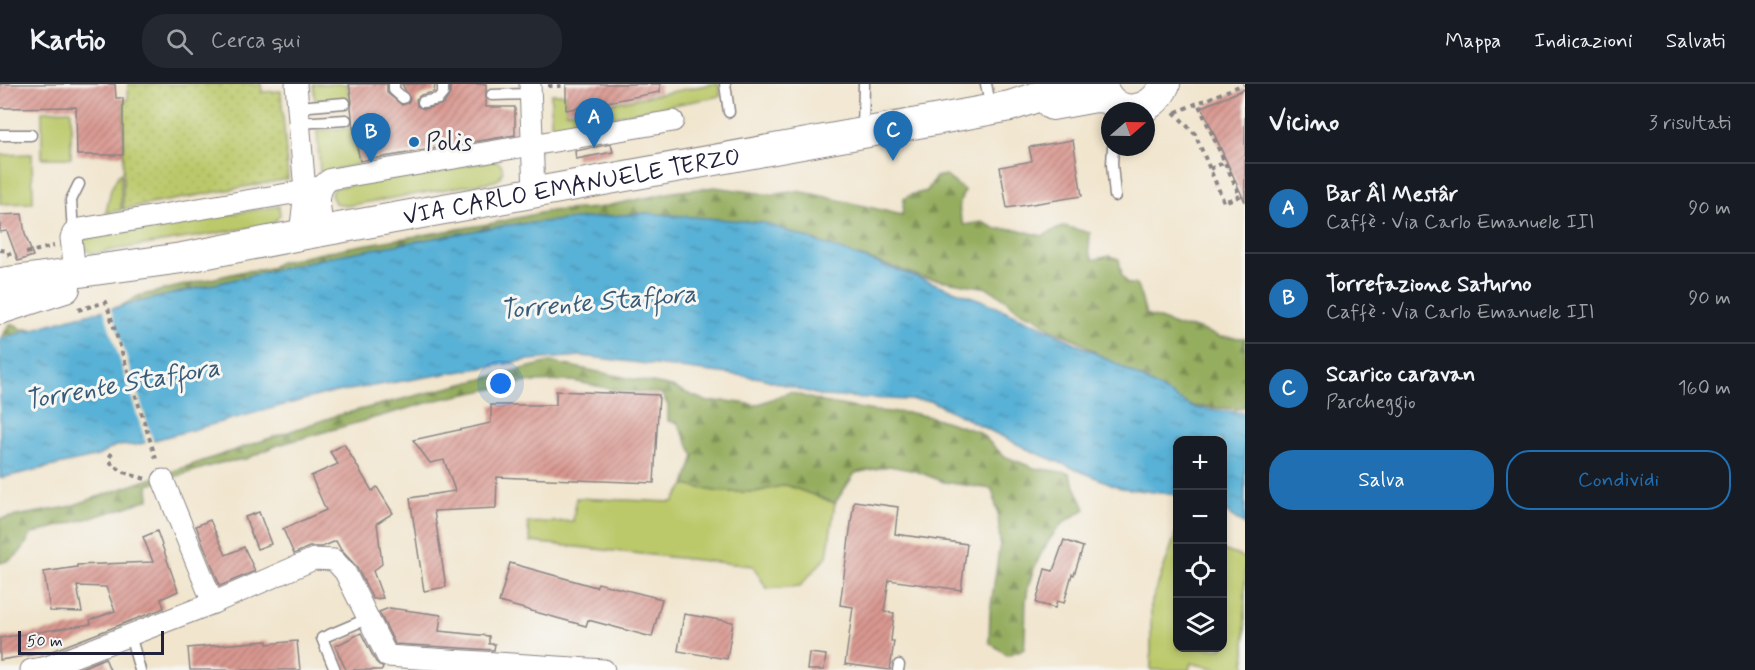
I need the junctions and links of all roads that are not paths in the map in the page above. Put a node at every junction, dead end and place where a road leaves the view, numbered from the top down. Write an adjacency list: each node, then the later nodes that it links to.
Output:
1 (296, 84): 15 (street)
2 (394, 84): 9 (lane)
3 (443, 84): 13 (lane)
4 (725, 84): 14 (lane)
5 (864, 84): 17 (lane)
6 (1076, 84): 11 (main road, VIA CARLO EMANUELE TERZO)
7 (537, 88): 8 (lane); 20 (street)
8 (492, 95)
9 (403, 98)
10 (1176, 98): 12 (main road, VIA CARLO EMANUELE TERZO)
11 (996, 100): 12 (main road, VIA CARLO EMANUELE TERZO); 17 (main road, VIA CARLO EMANUELE TERZO)
12 (1112, 100)
13 (423, 102)
14 (729, 112)
15 (298, 115): 15 (lane); 23 (street)
16 (673, 121): 20 (street)
17 (863, 133): 24 (main road, VIA CARLO EMANUELE TERZO)
18 (0, 135): 19 (lane)
19 (31, 135)
20 (532, 144): 23 (street); 24 (street)
21 (1112, 156): 25 (lane)
22 (80, 184): 27 (lane)
23 (313, 188): 26 (street); 27 (street)
24 (534, 192): 26 (main road, VIA CARLO EMANUELE TERZO)
25 (1115, 196)
26 (312, 232): 28 (main road, VIA CARLO EMANUELE TERZO)
27 (74, 233): 30 (street)
28 (133, 266): 30 (main road, VIA CARLO EMANUELE TERZO); 31 (main road, VIA CARLO EMANUELE TERZO)
29 (6, 271): 30 (main road, VIA CARLO EMANUELE TERZO)
30 (75, 272)
31 (0, 309)
32 (165, 486): 33 (street)
33 (213, 603): 34 (street); 35 (street)
34 (369, 618): 36 (street); 39 (lane)
35 (130, 635): 37 (street); 38 (lane)
36 (390, 663): 40 (street)
37 (42, 669)
38 (140, 670)
39 (335, 670)
40 (604, 670)

